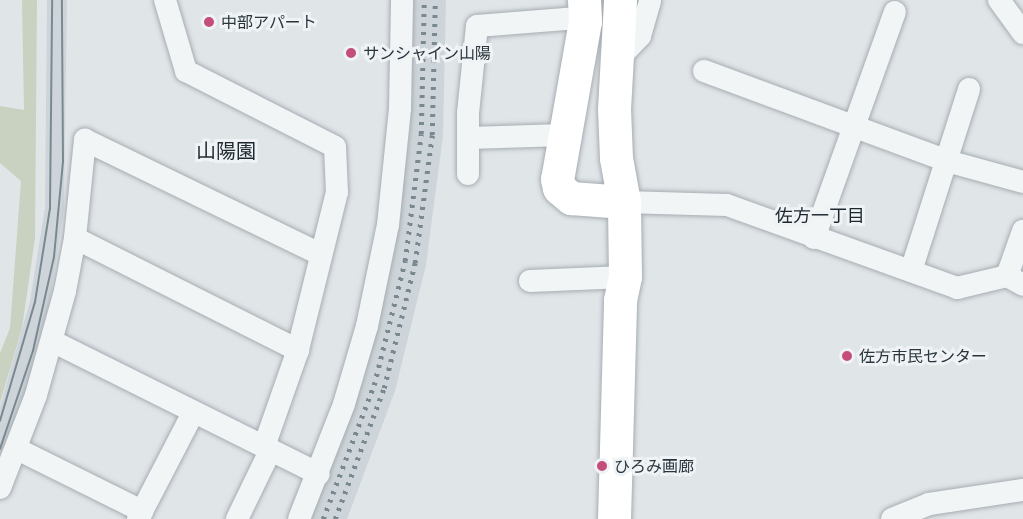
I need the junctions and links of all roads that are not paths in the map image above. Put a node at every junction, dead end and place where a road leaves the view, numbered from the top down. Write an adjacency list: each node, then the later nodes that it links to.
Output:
1 (165, 0): 22 (street)
2 (402, 0): 32 (street)
3 (619, 0): 9 (street); 18 (street)
4 (650, 0): 9 (street)
5 (999, 0): 8 (street)
6 (584, 10): 13 (street); 14 (street)
7 (895, 12): 12 (street)
8 (1023, 33)
9 (615, 62): 18 (street)
10 (704, 71): 12 (street)
11 (969, 89): 15 (street)
12 (855, 127): 15 (street); 21 (street)
13 (564, 135): 14 (street); 18 (street)
14 (469, 138): 16 (street)
15 (947, 161): 17 (street); 23 (street)
16 (468, 174)
17 (1023, 182)
18 (615, 201): 21 (street); 26 (street)
19 (1023, 231): 25 (street)
20 (75, 238): 22 (street); 27 (street); 28 (street)
21 (814, 238): 23 (street)
22 (320, 254): 28 (street)
23 (910, 272): 25 (street)
24 (530, 281): 26 (street)
25 (1015, 281)
26 (620, 284): 39 (street)
27 (52, 341): 29 (street); 30 (street)
28 (298, 350): 31 (street)
29 (194, 413): 31 (street); 36 (street)
30 (17, 449): 33 (street); 36 (street)
31 (270, 451): 32 (street); 37 (street)
32 (319, 474): 38 (street)
33 (0, 488)
34 (1023, 490): 35 (street)
35 (932, 512): 40 (street)
36 (140, 515)
37 (237, 519)
38 (299, 519)
39 (614, 519)
40 (892, 519)

